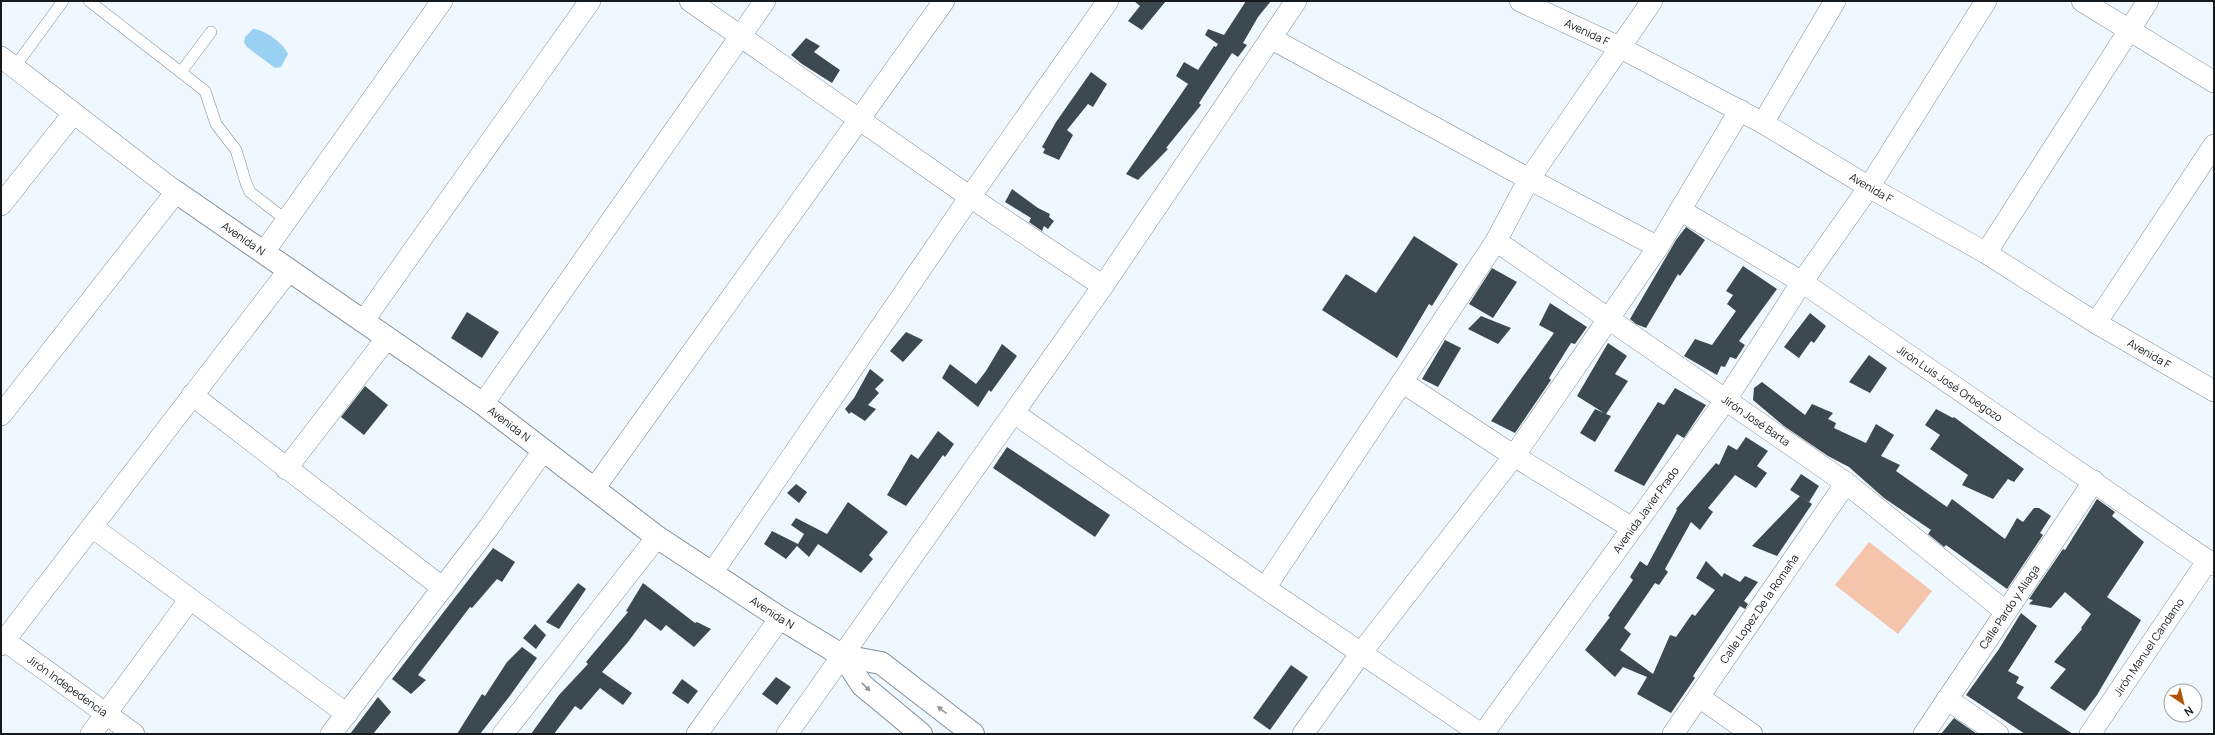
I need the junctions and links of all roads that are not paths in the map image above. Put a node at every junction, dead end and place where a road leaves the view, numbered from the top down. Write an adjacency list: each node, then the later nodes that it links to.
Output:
1 (63, 1): 21 (lane)
2 (90, 1): 22 (lane)
3 (442, 1): 35 (street)
4 (590, 1): 44 (street)
5 (690, 1): 18 (street)
6 (765, 1): 18 (street)
7 (944, 1): 26 (street)
8 (1108, 1): 32 (street)
9 (1296, 1): 19 (street)
10 (1520, 1): 20 (street, Avenida F)
11 (1652, 1): 20 (street)
12 (1835, 1): 27 (street)
13 (1986, 1): 30 (street, Avenida Javier Prado)
14 (2082, 1): 16 (street)
15 (2148, 1): 16 (street)
16 (2129, 30): 23 (street); 39 (street)
17 (211, 32): 22 (lane)
18 (741, 36): 26 (street); 51 (street)
19 (1272, 39): 29 (street); 42 (street)
20 (1619, 47): 24 (street, Avenida F); 29 (street)
21 (8, 63): 25 (street)
22 (181, 72): 35 (lane)
23 (2214, 82)
24 (1740, 110): 27 (street, Avenida F); 34 (street)
25 (73, 114): 31 (street); 33 (street)
26 (861, 119): 32 (street); 59 (street)
27 (1763, 123): 30 (street, Avenida F)
28 (2214, 145): 45 (street)
29 (1529, 180): 36 (street); 37 (street)
30 (1869, 187): 39 (street, Avenida F); 41 (street, Avenida Javier Prado)
31 (176, 192): 38 (street, Avenida N); 53 (street)
32 (970, 197): 42 (street); 64 (street)
33 (1, 205)
34 (1680, 210): 37 (street); 41 (street, Jirón Luis José Orbegozo)
35 (286, 220): 38 (street)
36 (1496, 241): 43 (street, Jirón José Barta); 47 (street)
37 (1658, 247): 43 (street)
38 (264, 252): 40 (street, Avenida N)
39 (1986, 253): 45 (street, Avenida F)
40 (289, 270): 44 (street, Avenida N); 49 (street)
41 (1802, 282): 50 (street, Avenida Javier Prado); 57 (street, Jirón Luis José Orbegozo)
42 (1103, 286): 52 (street)
43 (1610, 319): 50 (street, Jirón José Barta); 55 (street)
44 (364, 320): 46 (street, Avenida N)
45 (2096, 323): 48 (street, Avenida F)
46 (387, 338): 51 (street, Avenida N); 56 (street)
47 (1402, 382): 55 (street); 66 (street)
48 (2214, 391)
49 (192, 396): 56 (street); 60 (street)
50 (1725, 401): 58 (street, Jirón José Barta); 61 (street, Avenida Javier Prado)
51 (483, 404): 54 (street, Avenida N)
52 (1014, 412): 66 (street); 72 (street)
53 (1, 415)
54 (543, 452): 59 (street, Avenida N); 65 (street)
55 (1514, 456): 61 (street); 71 (street)
56 (286, 469): 65 (street)
57 (2094, 480): 63 (street, Jirón Luis José Orbegozo); 68 (street, Calle Pardo y Aliaga)
58 (1846, 483): 68 (street, Jirón José Barta); 73 (street, Calle Lopez De la Romaña)
59 (594, 489): 62 (street, Avenida N)
60 (92, 527): 67 (street); 70 (street)
61 (1632, 528): 86 (street, Avenida Javier Prado)
62 (657, 537): 64 (street, Avenida N); 81 (street)
63 (2211, 562): 91 (street, Jirón Manuel Candamo)
64 (712, 573): 69 (street, Avenida N)
65 (443, 588): 76 (street)
66 (1265, 588): 71 (street)
67 (190, 599): 75 (street); 76 (street)
68 (2006, 612): 74 (street, Calle Pardo y Aliaga)
69 (780, 618): 72 (street, Avenida N); 82 (street)
70 (2, 641): 75 (street, Jirón Indepedencia)
71 (1361, 652): 85 (street); 86 (street)
72 (843, 656): 77 (street, one-way to 77); 83 (street); 84 (street, one-way to 72)
73 (1699, 697): 87 (street, Calle Lopez De la Romaña); 88 (street)
74 (1948, 699): 89 (street, Calle Pardo y Aliaga); 90 (street)
75 (106, 714): 78 (street); 79 (street, Jirón Indepedencia)
76 (347, 714): 80 (street)
77 (909, 731)
78 (91, 734)
79 (134, 734)
80 (331, 734)
81 (503, 734)
82 (697, 734)
83 (787, 734)
84 (973, 734)
85 (1303, 734)
86 (1482, 734)
87 (1673, 734)
88 (1752, 734)
89 (1924, 734)
90 (1998, 734)
91 (2090, 734)

